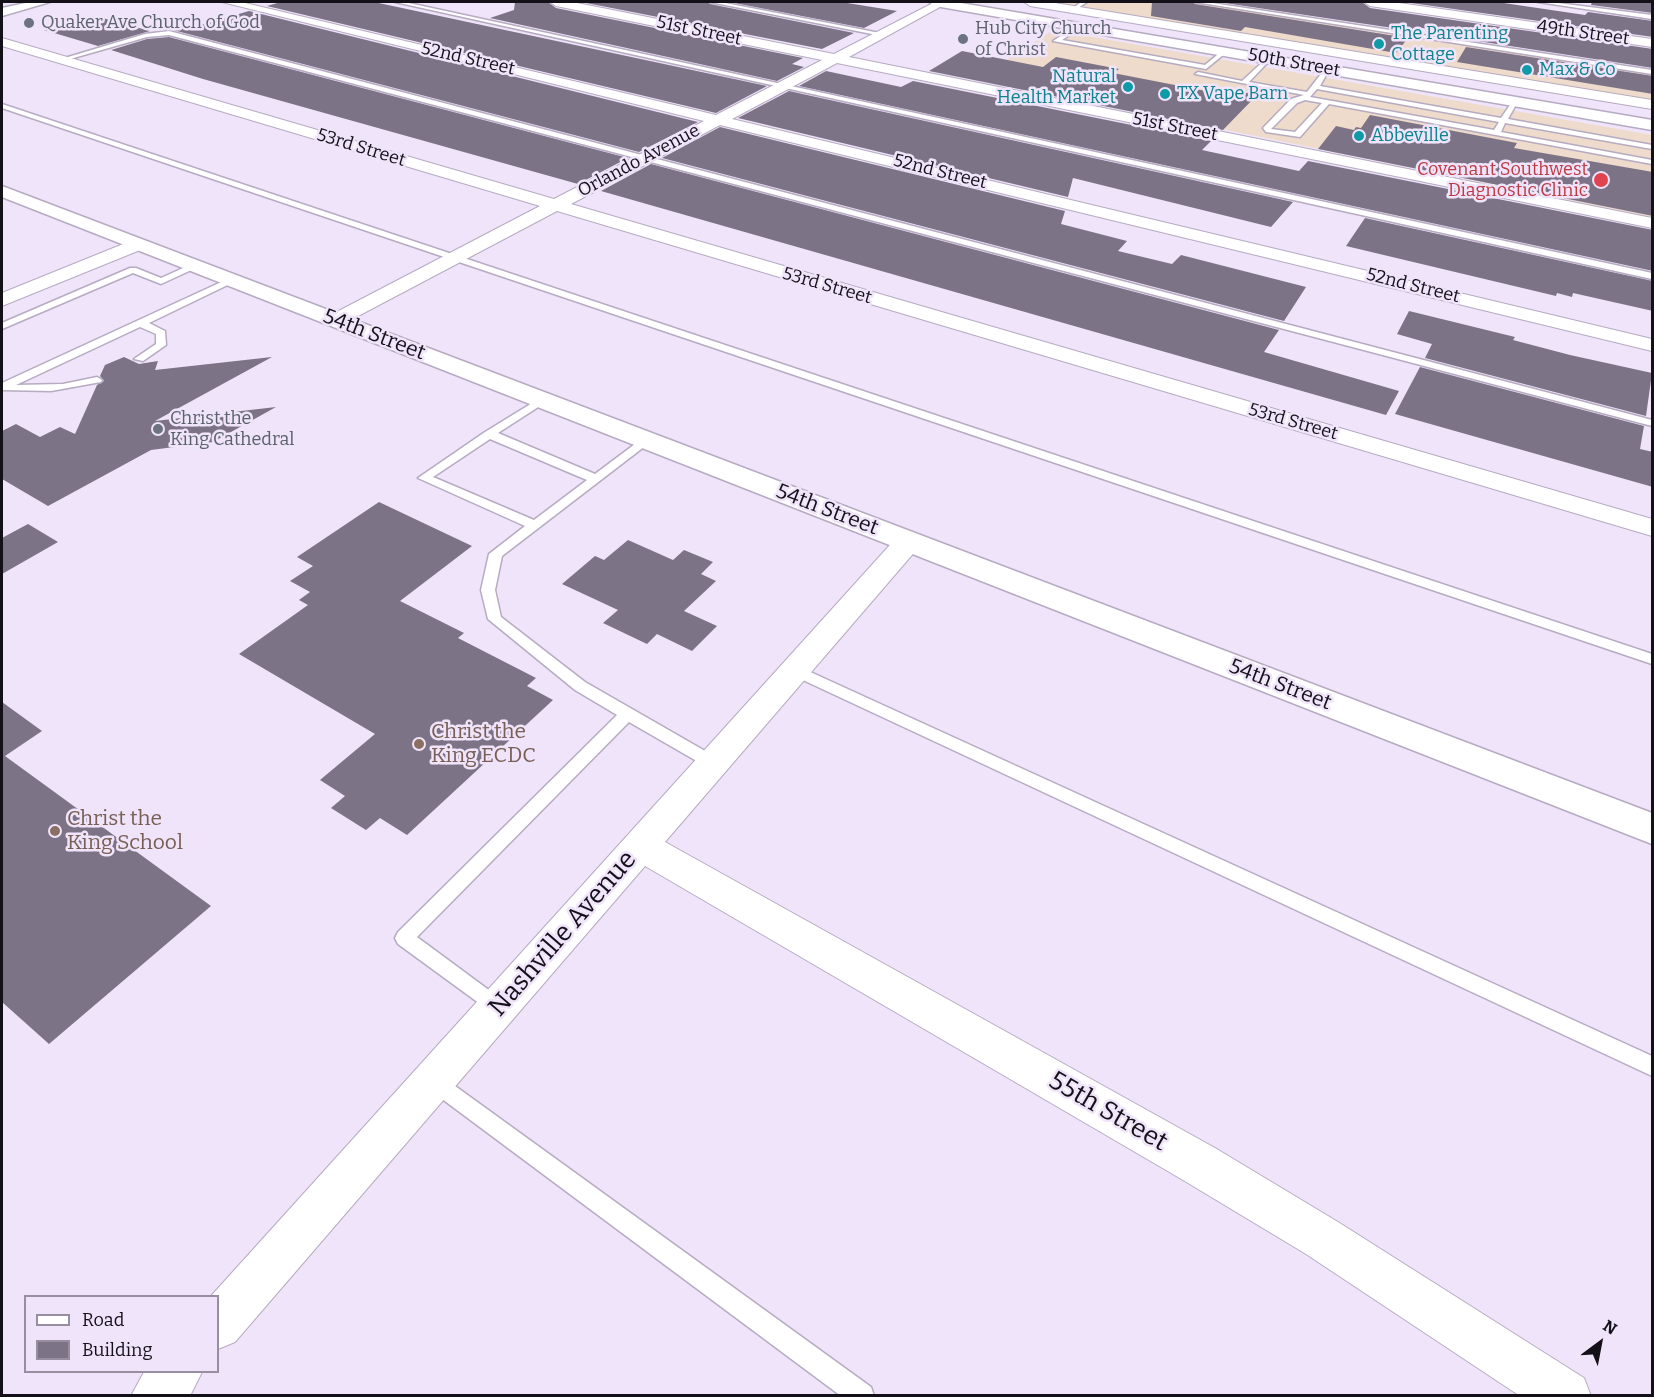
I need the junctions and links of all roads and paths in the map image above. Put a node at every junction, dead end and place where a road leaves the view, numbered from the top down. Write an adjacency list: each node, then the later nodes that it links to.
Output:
1 (44, 2): 13 (street)
2 (228, 2): 39 (street, 52nd Street)
3 (398, 2): 30 (lane)
4 (556, 2): 23 (street, 51st Street)
5 (713, 2): 16 (lane)
6 (940, 2): 15 (street, 50th Street); 16 (street, Orlando Avenue)
7 (1030, 2): 12 (street, 50th Street)
8 (1198, 2): 28 (lane)
9 (1370, 2): 11 (street, 49th Street)
10 (1541, 2): 14 (lane)
11 (1390, 3): 20 (street, 49th Street)
12 (1079, 5): 17 (street, 50th Street)
13 (2, 12)
14 (1653, 17)
15 (1079, 26): 18 (street, 50th Street); 22 (lane)
16 (882, 34): 23 (street, Orlando Avenue)
17 (1238, 36): 27 (street); 32 (street, 50th Street)
18 (1141, 37): 21 (street, 50th Street); 22 (lane)
19 (2, 42): 25 (street, 53rd Street)
20 (1653, 43)
21 (1225, 51): 24 (street, 50th Street); 26 (lane)
22 (1121, 52): 26 (lane)
23 (835, 58): 30 (street, Orlando Avenue); 48 (street, 51st Street)
24 (1269, 58): 27 (street, 50th Street); 29 (lane)
25 (61, 60): 44 (lane); 47 (street, 53rd Street)
26 (1206, 67): 29 (lane)
27 (1327, 68): 31 (lane); 34 (street, 50th Street)
28 (1653, 72)
29 (1244, 83): 33 (lane)
30 (784, 85): 39 (street, Orlando Avenue); 51 (lane)
31 (1316, 87): 33 (lane); 40 (lane)
32 (1577, 93): 36 (street, 50th Street); 38 (street)
33 (1307, 96): 35 (lane); 35 (lane)
34 (1514, 101): 38 (street, 50th Street); 40 (lane)
35 (1327, 102): 42 (lane)
36 (1653, 105)
37 (2, 106): 50 (lane)
38 (1570, 110): 41 (street, 50th Street)
39 (721, 118): 44 (street, Orlando Avenue); 57 (street, 52nd Street)
40 (1503, 120): 42 (lane); 43 (lane)
41 (1653, 124)
42 (1496, 133): 45 (lane)
43 (1653, 147)
44 (647, 157): 47 (street, Orlando Avenue); 62 (lane)
45 (1653, 162)
46 (2, 191): 49 (street, 54th Street)
47 (554, 206): 50 (street, Orlando Avenue); 67 (street, 53rd Street)
48 (1653, 223)
49 (135, 257): 52 (street, 54th Street); 53 (street); 56 (lane)
50 (456, 257): 54 (street, Orlando Avenue); 69 (lane)
51 (1653, 276)
52 (232, 280): 54 (street, 54th Street); 55 (lane)
53 (2, 300)
54 (336, 320): 61 (street, 54th Street)
55 (141, 323): 58 (lane); 60 (lane)
56 (2, 326)
57 (1653, 345)
58 (139, 359)
59 (97, 380): 60 (lane)
60 (2, 387)
61 (542, 400): 63 (lane); 64 (street, 54th Street)
62 (1653, 423)
63 (489, 434): 65 (lane); 66 (lane)
64 (647, 441): 65 (lane); 68 (street, 54th Street)
65 (596, 479): 66 (lane)
66 (535, 525): 71 (lane)
67 (1653, 528)
68 (908, 542): 70 (street, Nashville Avenue); 73 (street, 54th Street)
69 (1653, 659)
70 (795, 670): 72 (street, Nashville Avenue); 76 (lane)
71 (628, 713): 72 (lane); 75 (lane)
72 (713, 763): 74 (street, Nashville Avenue)
73 (1653, 830)
74 (641, 846): 75 (street, Nashville Avenue); 82 (street, 55th Street)
75 (498, 1008): 77 (street, Nashville Avenue)
76 (1653, 1066)
77 (433, 1080): 78 (street, Nashville Avenue); 81 (lane)
78 (219, 1324)
79 (175, 1373): 80 (street)
80 (156, 1395)
81 (862, 1395)
82 (1566, 1395)

